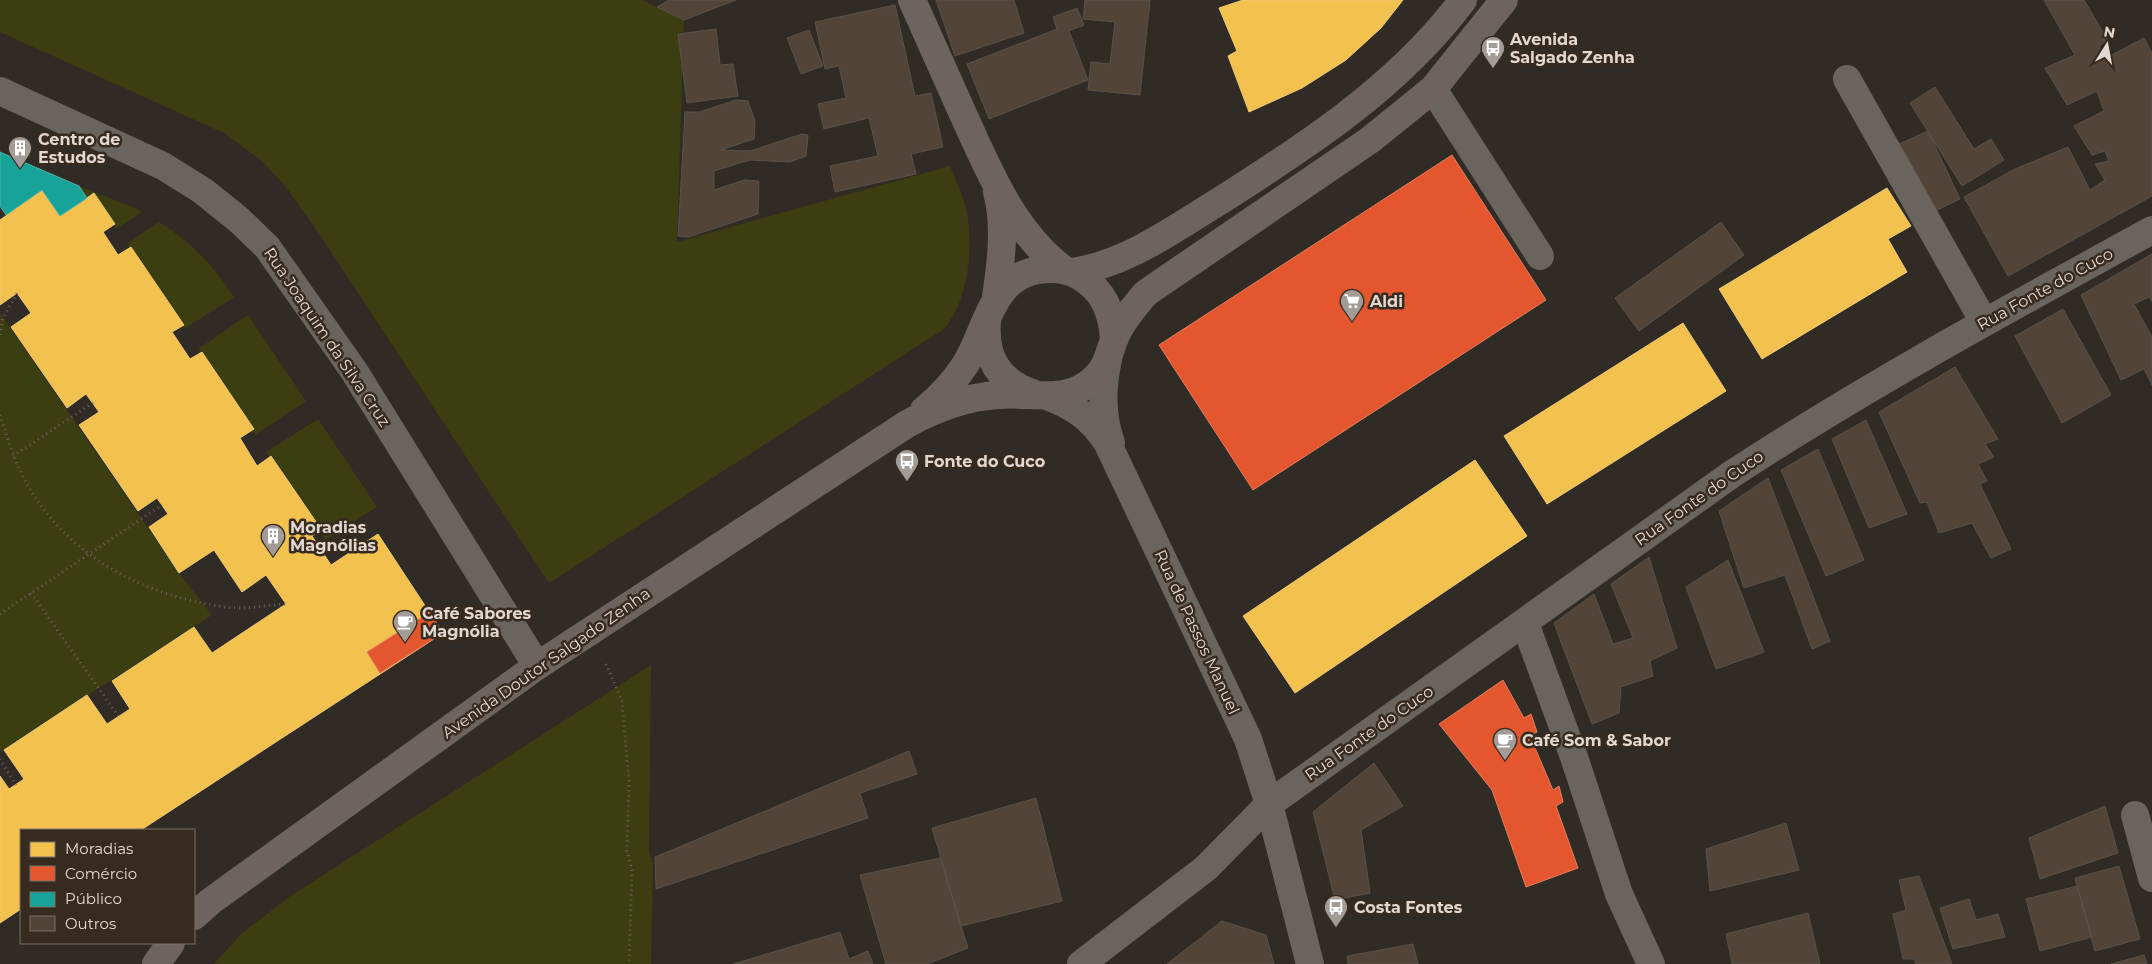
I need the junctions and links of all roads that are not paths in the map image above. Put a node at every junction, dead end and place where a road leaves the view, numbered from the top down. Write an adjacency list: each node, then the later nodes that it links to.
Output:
1 (912, 0): 8 (main road)
2 (1463, 0): 7 (main road, Avenida Doutor Salgado Zenha)
3 (1504, 0): 5 (main road, Avenida Doutor Salgado Zenha)
4 (1847, 80): 14 (street)
5 (1433, 89): 9 (main road, Avenida Doutor Salgado Zenha); 11 (street)
6 (0, 91): 20 (street, Rua Joaquim da Silva Cruz)
7 (1260, 175): 9 (main road); 12 (main road, Avenida Doutor Salgado Zenha)
8 (994, 183): 12 (main road); 13 (main road)
9 (1279, 203): 15 (main road, Avenida Doutor Salgado Zenha)
10 (2152, 230): 14 (street, Rua Fonte do Cuco)
11 (1540, 256)
12 (1069, 271): 13 (main road, Avenida Doutor Salgado Zenha); 15 (main road, Avenida Doutor Salgado Zenha)
13 (992, 306): 16 (main road, Avenida Doutor Salgado Zenha); 17 (main road, Avenida Doutor Salgado Zenha)
14 (1984, 322): 19 (street, Rua Fonte do Cuco)
15 (1111, 349): 16 (main road, Avenida Doutor Salgado Zenha); 18 (street, Rua de Passos Manuel)
16 (1043, 396): 17 (main road, Avenida Doutor Salgado Zenha); 18 (street, Rua de Passos Manuel)
17 (907, 424): 20 (main road, Avenida Doutor Salgado Zenha)
18 (1118, 463): 21 (street, Rua de Passos Manuel)
19 (1524, 623): 21 (street, Rua Fonte do Cuco); 29 (street)
20 (537, 666): 24 (main road, Avenida Doutor Salgado Zenha)
21 (1269, 804): 27 (street, Rua Fonte do Cuco); 28 (street, Rua de Passos Manuel)
22 (2135, 815): 23 (street)
23 (2152, 878)
24 (195, 915)
25 (170, 944): 26 (main road)
26 (156, 964)
27 (1081, 964)
28 (1310, 964)
29 (1652, 964)

